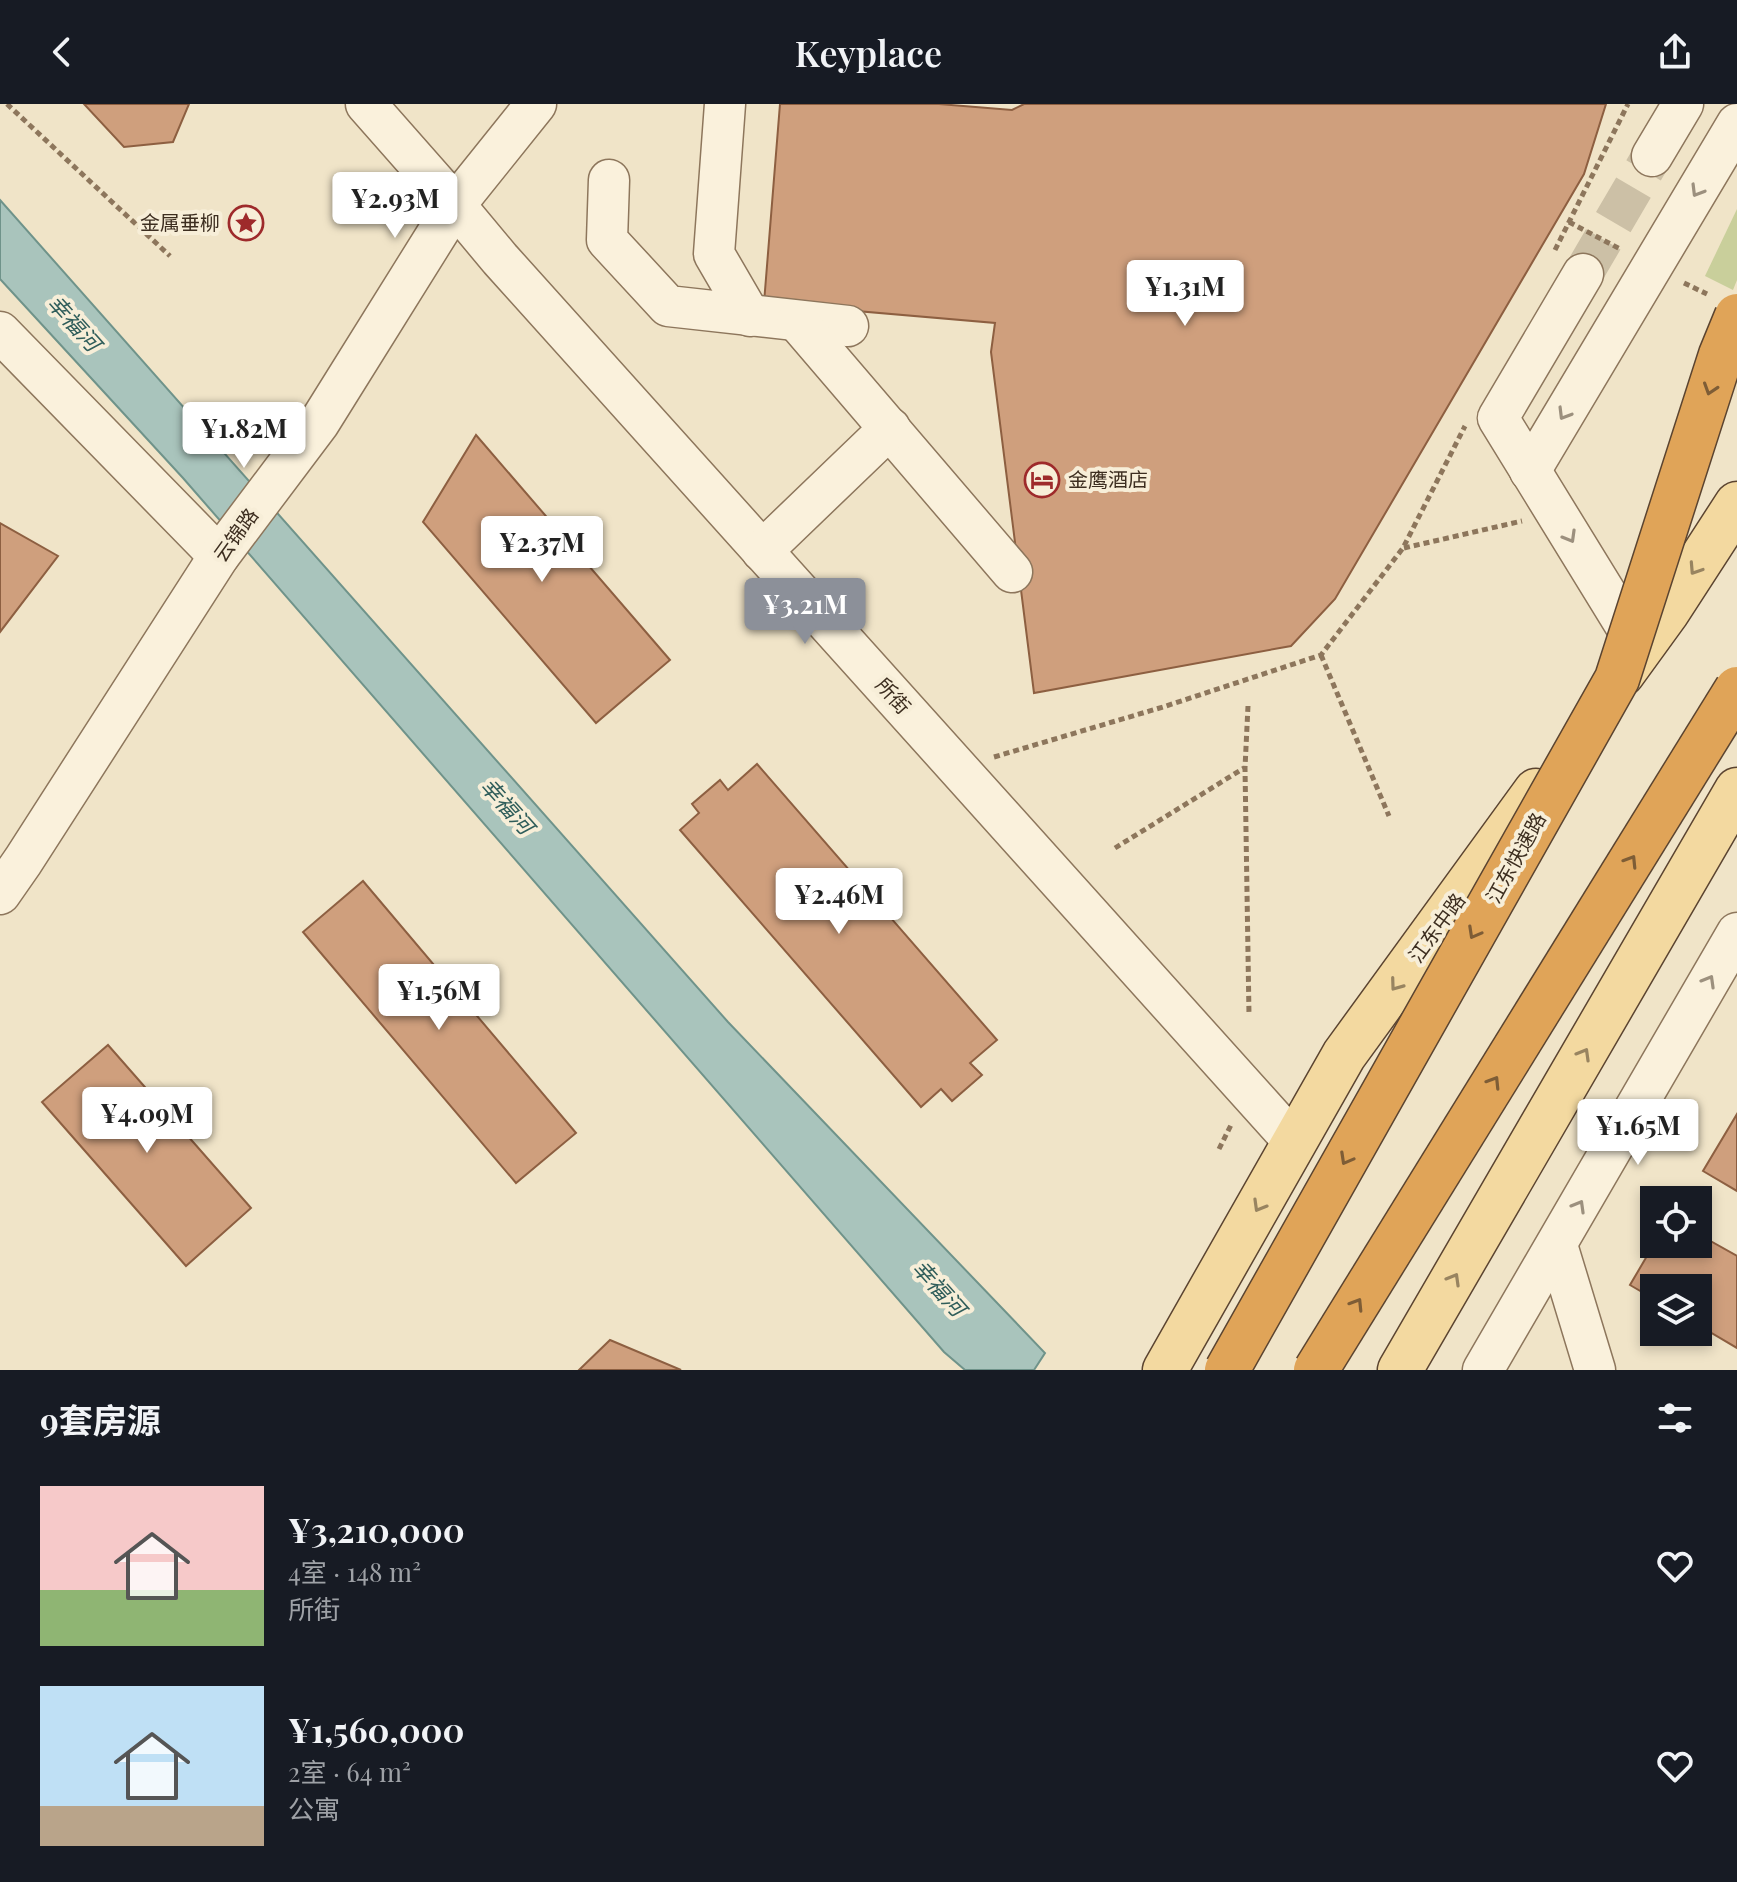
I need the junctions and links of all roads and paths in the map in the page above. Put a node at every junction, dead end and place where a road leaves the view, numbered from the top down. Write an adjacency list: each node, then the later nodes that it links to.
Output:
1 (7, 104): 11 (path)
2 (366, 104): 10 (street, 所街)
3 (536, 104): 10 (street, 云锦路)
4 (725, 104): 13 (street)
5 (1628, 104): 12 (path)
6 (1683, 104): 8 (street)
7 (1737, 124): 20 (street, one-way to 20)
8 (1652, 156)
9 (609, 180): 13 (street)
10 (455, 205): 24 (street, 所街); 25 (street, 云锦路)
11 (170, 256)
12 (1569, 262): 20 (street)
13 (750, 316): 15 (street)
14 (1737, 316): 42 (highway, 江东快速路, one-way to 42, bridge)
15 (797, 321): 16 (street); 19 (street)
16 (848, 326)
17 (0, 332): 25 (street)
18 (1468, 421): 23 (path)
19 (890, 428): 24 (street); 26 (street)
20 (1530, 471): 22 (street)
21 (1737, 504): 27 (main road, 江东中路, one-way to 27)
22 (1556, 513): 23 (path); 27 (street, one-way to 27)
23 (1403, 548): 28 (path)
24 (762, 551): 31 (street, 所街)
25 (219, 556): 36 (street, 云锦路)
26 (1012, 572)
27 (1640, 649): 39 (main road, 江东中路, one-way to 39)
28 (1321, 655): 31 (path); 34 (path)
29 (1737, 689): 43 (highway, one-way to 29, bridge)
30 (1248, 706): 32 (path)
31 (958, 768): 39 (street, 所街)
32 (1245, 768): 35 (path); 38 (path)
33 (1737, 790): 44 (main road, one-way to 33)
34 (1389, 816)
35 (1115, 848)
36 (0, 894)
37 (1737, 933): 40 (street, one-way to 37)
38 (1249, 1015)
39 (1295, 1143): 41 (main road, 江东中路, one-way to 41)
40 (1557, 1245): 45 (street); 46 (street)
41 (1165, 1370)
42 (1227, 1370)
43 (1316, 1370)
44 (1400, 1370)
45 (1483, 1370)
46 (1595, 1370)

